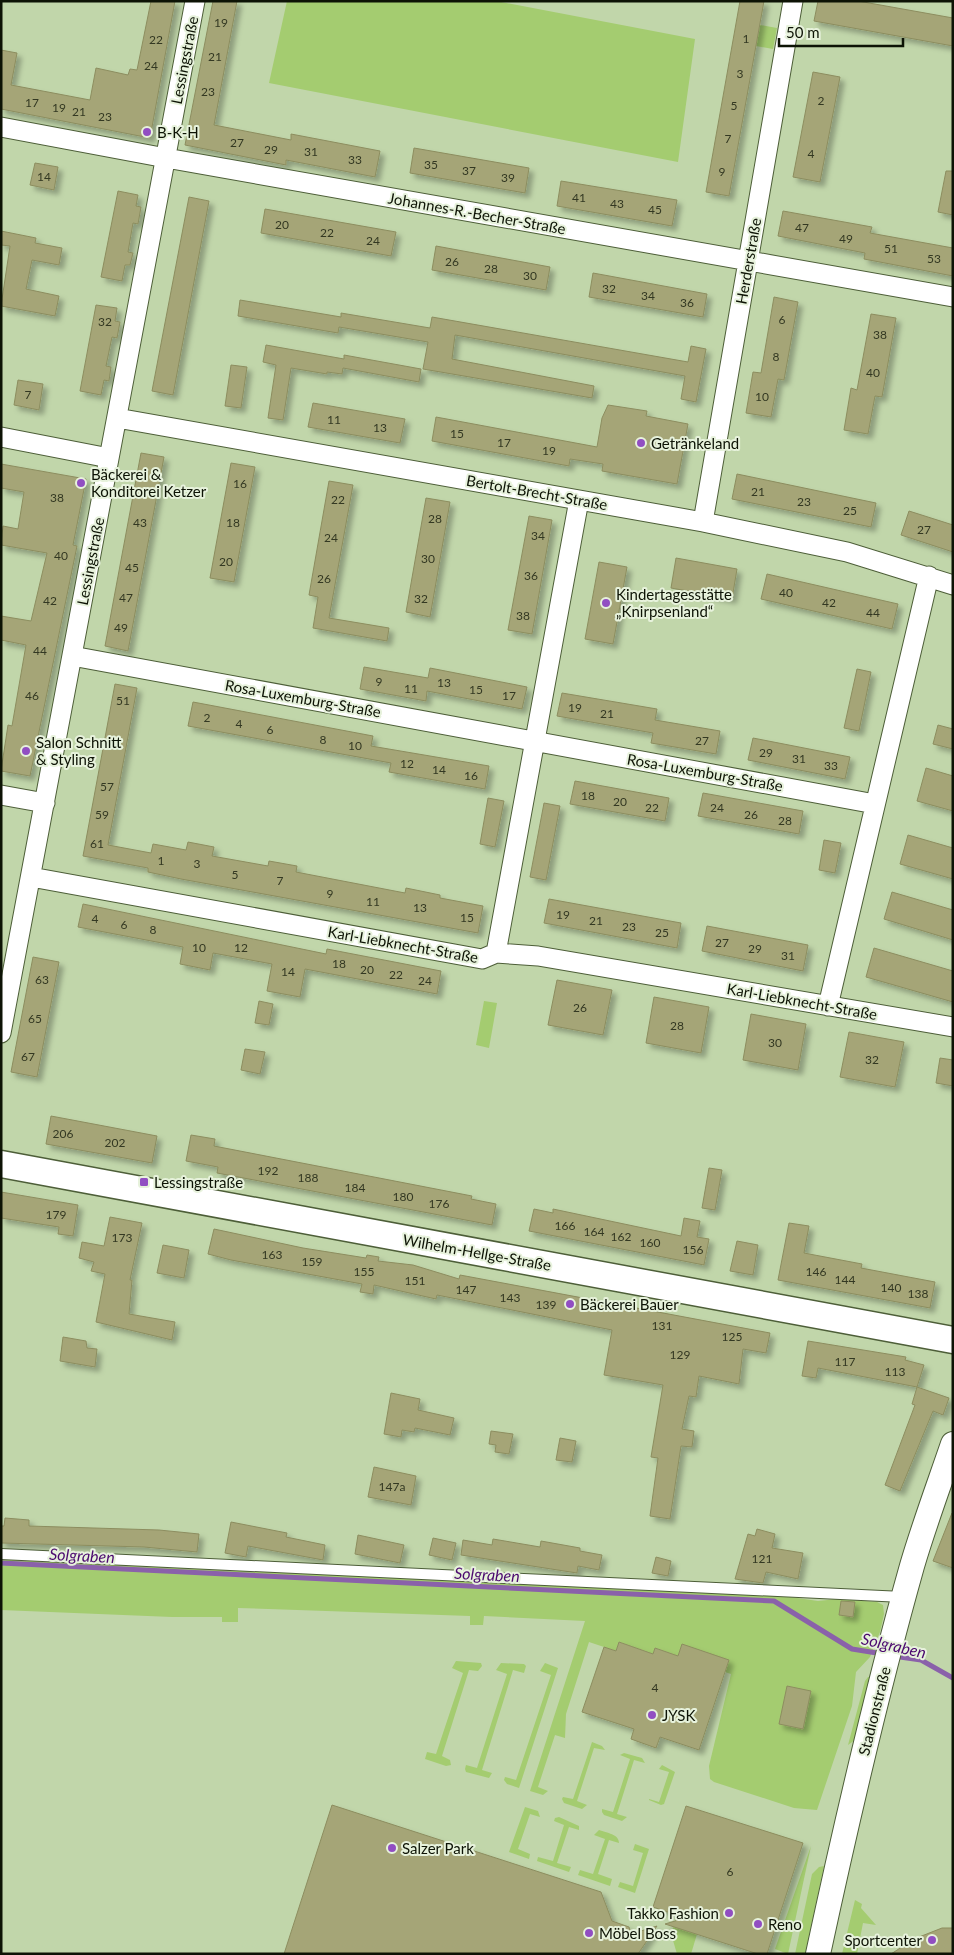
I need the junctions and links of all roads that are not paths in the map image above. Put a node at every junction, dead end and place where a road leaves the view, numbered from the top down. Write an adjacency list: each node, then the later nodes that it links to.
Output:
1 (195, 1): 4 (street, Lessingstraße)
2 (793, 1): 5 (street, Herderstraße)
3 (1, 127): 4 (street, Johannes-R.-Becher-Straße)
4 (166, 158): 5 (street, Johannes-R.-Becher-Straße); 7 (street, Lessingstraße)
5 (748, 261): 6 (street, Johannes-R.-Becher-Straße); 11 (street, Herderstraße)
6 (953, 297)
7 (117, 418): 9 (street, Lessingstraße); 10 (street, Bertolt-Brecht-Straße)
8 (1, 437): 9 (street)
9 (109, 458): 14 (street, Lessingstraße)
10 (579, 500): 11 (street, Bertolt-Brecht-Straße); 15 (street)
11 (703, 522): 12 (street, Bertolt-Brecht-Straße)
12 (928, 576): 13 (street, Bertolt-Brecht-Straße); 18 (street)
13 (953, 585)
14 (72, 656): 15 (street, Rosa-Luxemburg-Straße); 17 (street, Lessingstraße)
15 (535, 741): 18 (street, Rosa-Luxemburg-Straße); 20 (street)
16 (1, 795): 17 (street)
17 (45, 803): 19 (street, Lessingstraße)
18 (876, 804): 21 (street)
19 (31, 878): 20 (street, Karl-Liebknecht-Straße); 23 (street, Lessingstraße)
20 (496, 953): 21 (street, Karl-Liebknecht-Straße)
21 (828, 1006): 22 (street, Karl-Liebknecht-Straße)
22 (953, 1027)
23 (1, 1033)
24 (1, 1164): 25 (main road, Wilhelm-Hellge-Straße)
25 (953, 1340)
26 (953, 1444): 28 (street, Stadionstraße)
27 (1, 1554): 28 (lane)
28 (904, 1597): 29 (street, Stadionstraße)
29 (818, 1954)

